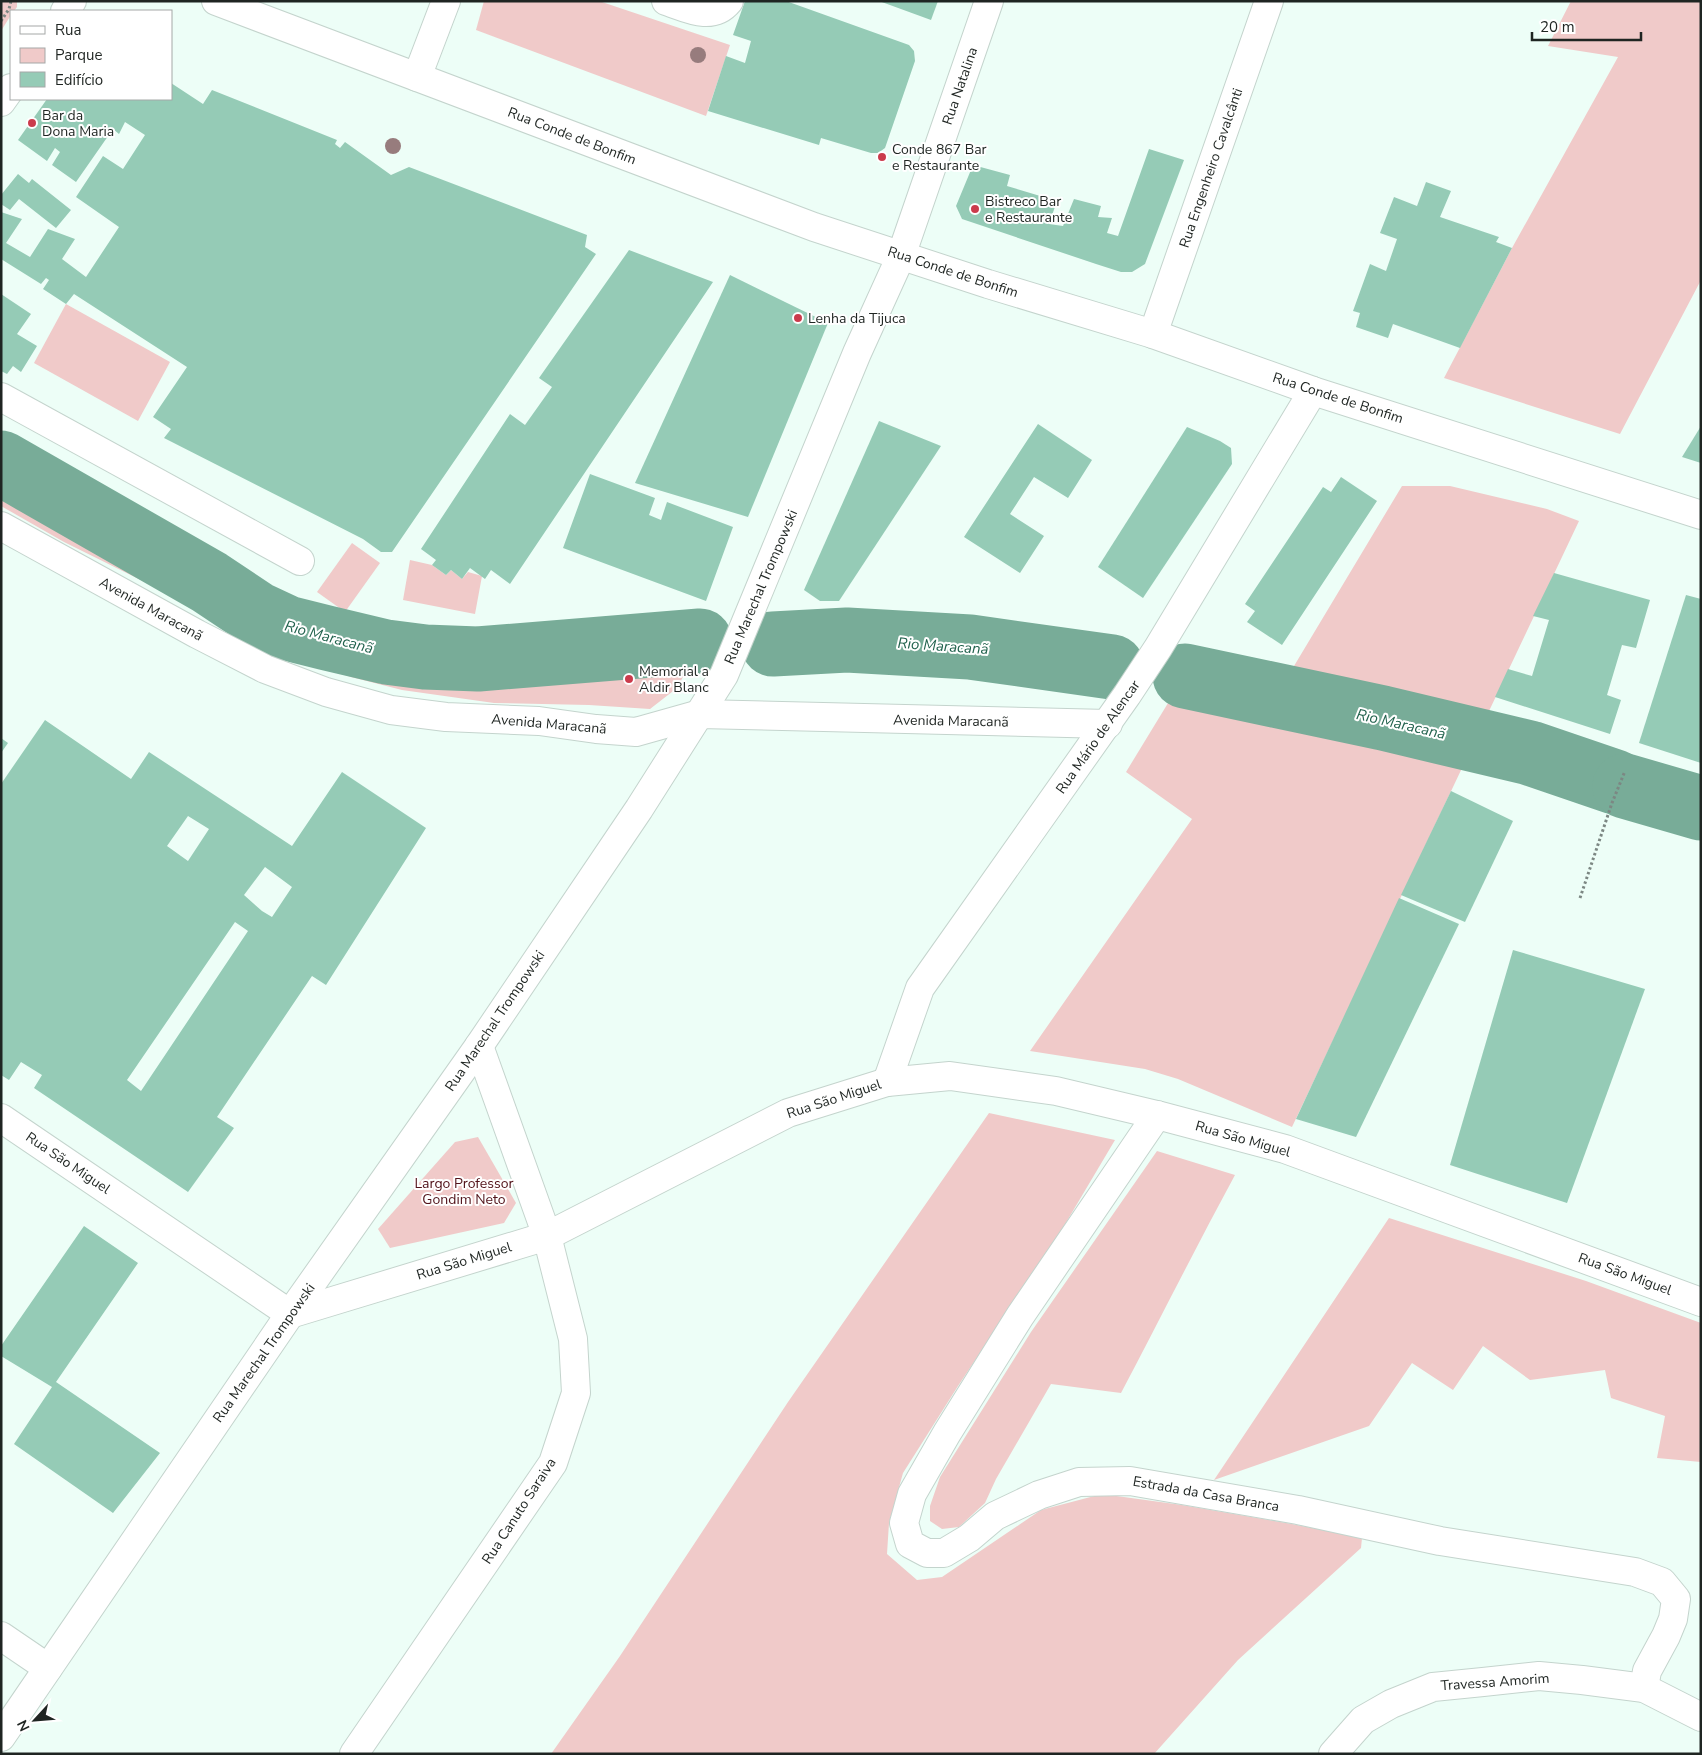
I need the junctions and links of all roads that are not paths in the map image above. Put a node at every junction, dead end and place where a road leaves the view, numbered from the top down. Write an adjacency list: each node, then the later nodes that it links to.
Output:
1 (216, 1): 7 (street, Rua Conde de Bonfim)
2 (446, 1): 7 (street)
3 (666, 1): 4 (street)
4 (729, 1)
5 (989, 1): 10 (street, Rua Natalina)
6 (1269, 1): 11 (street, Rua Engenheiro Cavalcânti)
7 (416, 77): 10 (street, Rua Conde de Bonfim)
8 (10, 89): 9 (street)
9 (1, 102)
10 (902, 256): 11 (street, Rua Conde de Bonfim); 17 (street, Rua Marechal Trompowski)
11 (1153, 334): 12 (street, Rua Conde de Bonfim)
12 (1313, 391): 14 (street, Rua Conde de Bonfim); 18 (street, Rua Mário de Alencar)
13 (1, 397): 16 (street)
14 (1701, 515)
15 (1, 526): 17 (street, Avenida Maracanã)
16 (300, 561)
17 (700, 714): 18 (street, Avenida Maracanã); 19 (street, Rua Marechal Trompowski)
18 (1108, 724): 20 (street, Rua Mário de Alencar)
19 (479, 1046): 23 (street); 25 (street, Rua Marechal Trompowski)
20 (887, 1082): 21 (street, Rua São Miguel); 23 (street, Rua São Miguel)
21 (1157, 1115): 24 (street, Rua São Miguel); 28 (street, Estrada da Casa Branca)
22 (1, 1118): 25 (street, Rua São Miguel)
23 (547, 1236): 25 (street, Rua São Miguel); 31 (street, Rua Canuto Saraiva)
24 (1701, 1302)
25 (290, 1314): 27 (street, Rua Marechal Trompowski)
26 (1, 1636): 27 (street)
27 (48, 1668): 30 (street, Rua Marechal Trompowski)
28 (1644, 1688): 29 (street, Travessa Amorim); 32 (street, Travessa Amorim)
29 (1701, 1717)
30 (1, 1737)
31 (354, 1754)
32 (1334, 1754)

